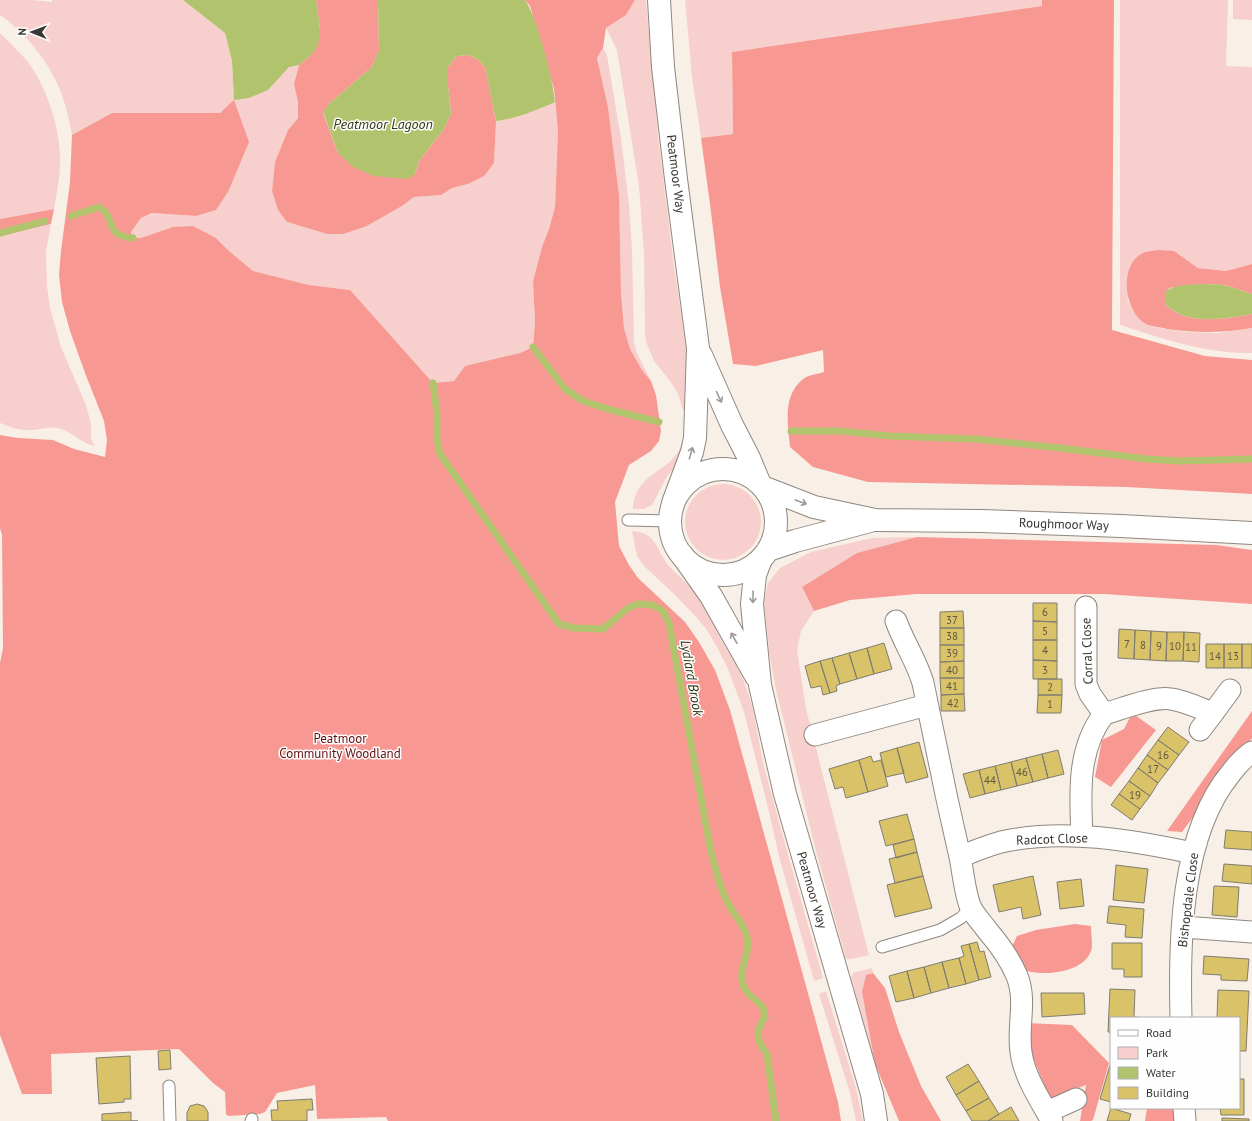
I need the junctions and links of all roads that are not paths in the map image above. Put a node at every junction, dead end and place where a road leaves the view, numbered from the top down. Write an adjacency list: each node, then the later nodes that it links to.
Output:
1 (659, 0): 2 (main road, Peatmoor Way)
2 (698, 348): 3 (main road, Peatmoor Way, one-way to 3); 4 (main road, Peatmoor Way, one-way to 2)
3 (762, 485): 4 (main road, Roughmoor Way); 6 (main road, Roughmoor Way, one-way to 6); 9 (main road, Peatmoor Way)
4 (672, 512): 5 (lane); 8 (main road)
5 (628, 520)
6 (875, 520): 7 (main road, Roughmoor Way); 9 (main road, Roughmoor Way)
7 (1252, 533)
8 (682, 555): 9 (main road, Roughmoor Way); 12 (main road, Peatmoor Way, one-way to 8)
9 (765, 555): 12 (main road, Peatmoor Way, one-way to 12)
10 (1086, 607): 16 (street, Corral Close)
11 (896, 622): 14 (street)
12 (760, 684): 29 (main road, Peatmoor Way)
13 (1230, 690): 15 (street)
14 (927, 705): 18 (street); 22 (street)
15 (1213, 713): 16 (street); 17 (street)
16 (1104, 714): 20 (street)
17 (1200, 730)
18 (815, 735)
19 (1252, 752): 21 (street, Bishopdale Close)
20 (1082, 836): 21 (street, Radcot Close); 22 (street, Radcot Close)
21 (1193, 853): 24 (street, Bishopdale Close)
22 (960, 857): 23 (street)
23 (971, 907): 26 (lane); 32 (street)
24 (1183, 927): 25 (street); 27 (street, Bishopdale Close)
25 (1252, 932)
26 (882, 947)
27 (1181, 1017)
28 (169, 1086): 33 (lane)
29 (872, 1094): 34 (main road, Peatmoor Way); 35 (main road, Peatmoor Way)
30 (1076, 1099): 32 (street)
31 (1184, 1109): 36 (street)
32 (1049, 1116)
33 (170, 1121)
34 (876, 1121)
35 (890, 1121)
36 (1185, 1121)

